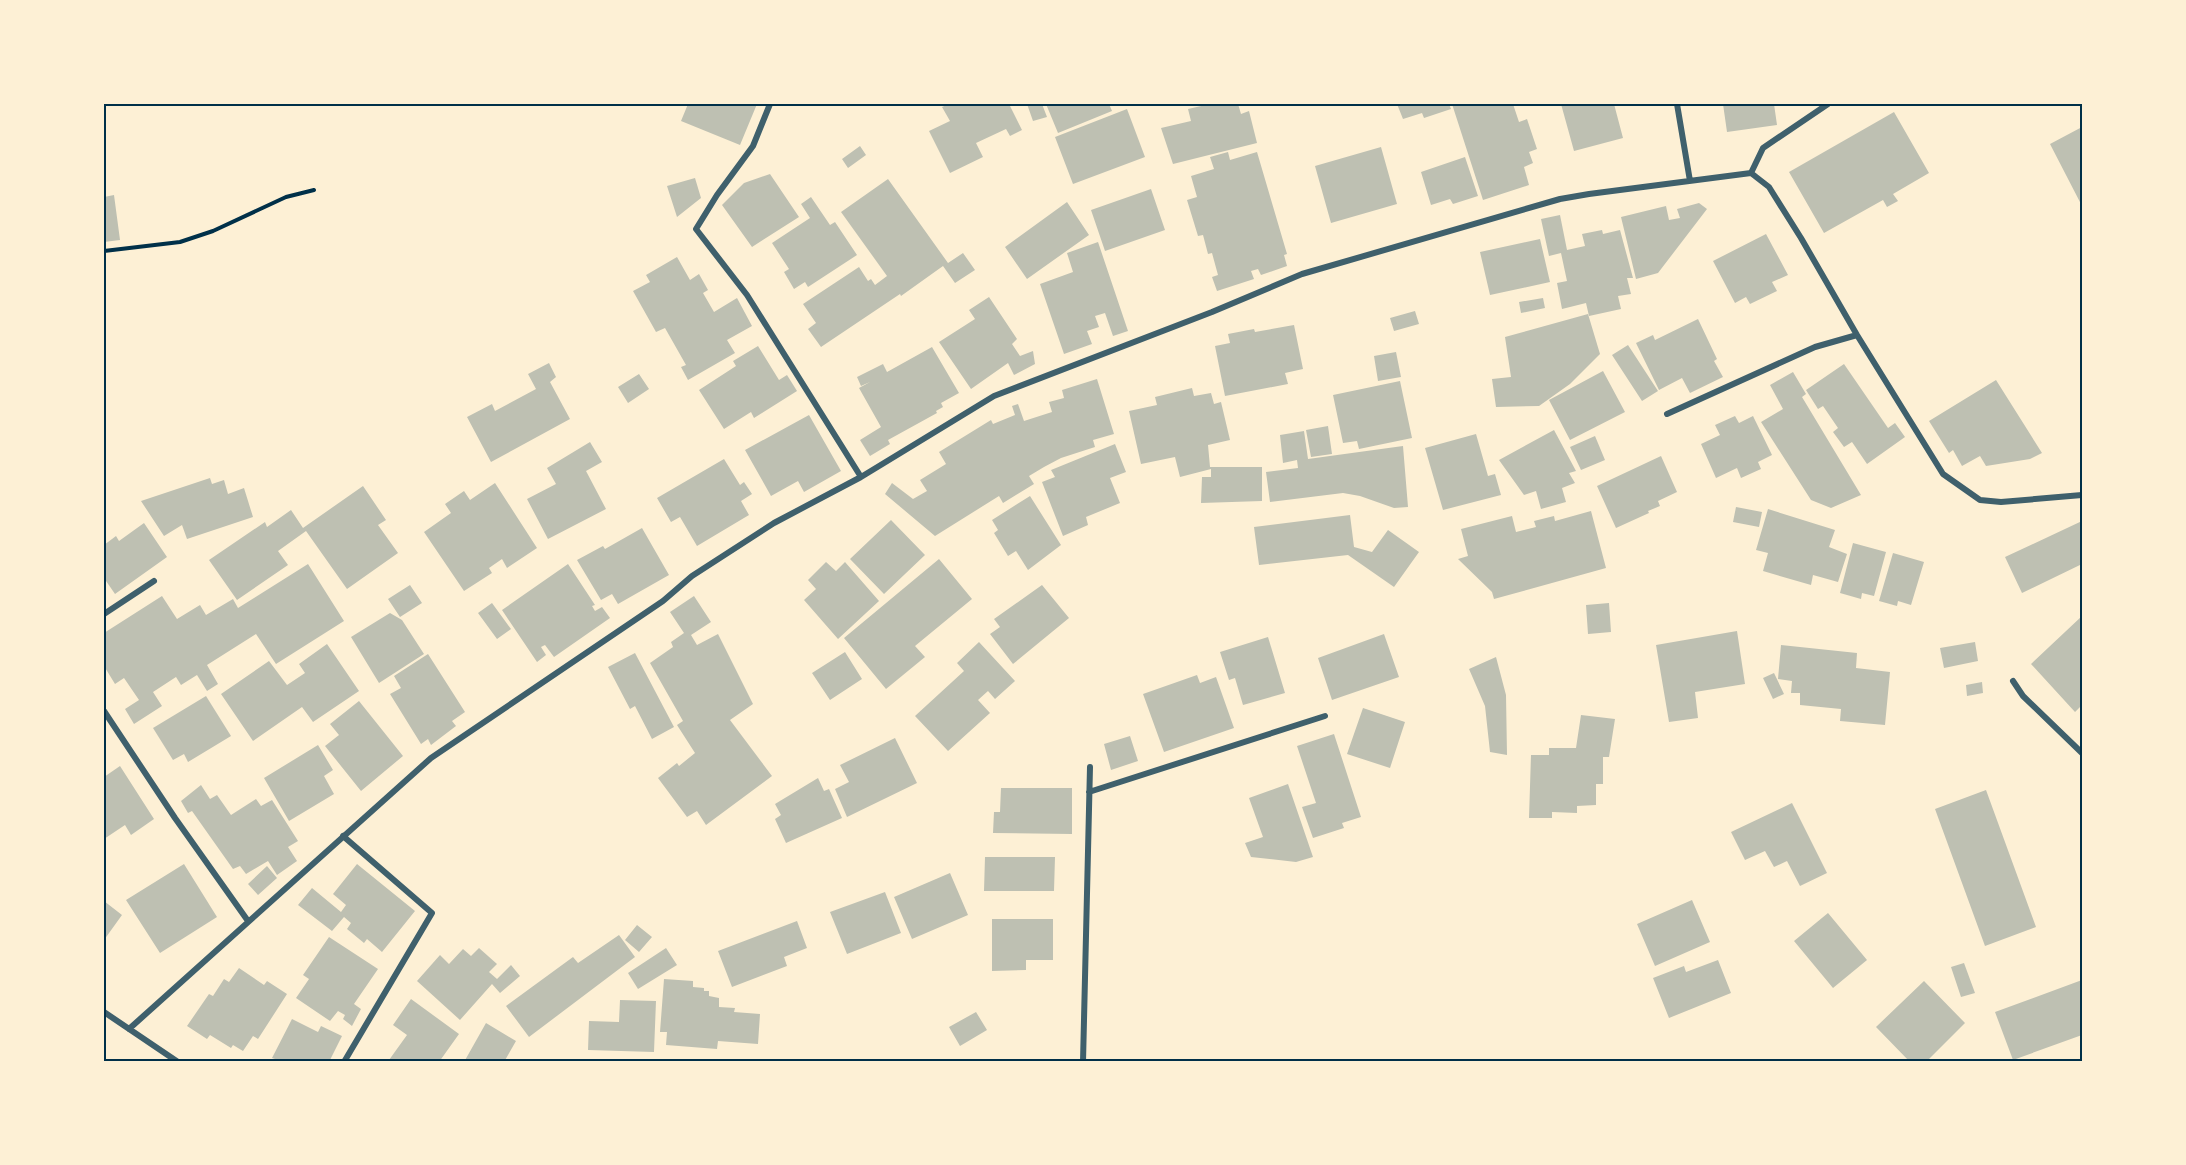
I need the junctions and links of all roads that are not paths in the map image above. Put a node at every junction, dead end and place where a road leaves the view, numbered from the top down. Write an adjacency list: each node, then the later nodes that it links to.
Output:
1 (770, 104): 8 (street)
2 (1677, 104): 5 (street)
3 (1828, 104): 4 (street)
4 (1751, 173): 5 (street); 6 (street)
5 (1690, 181): 8 (street)
6 (1857, 335): 7 (street); 9 (street)
7 (1667, 414)
8 (861, 477): 18 (street)
9 (2082, 495)
10 (154, 581): 11 (street)
11 (104, 614)
12 (2013, 681): 15 (street)
13 (104, 711): 19 (street)
14 (1325, 716): 17 (street)
15 (2082, 753)
16 (1090, 767): 17 (street)
17 (1089, 792): 24 (street)
18 (343, 836): 19 (street); 23 (street)
19 (248, 921): 21 (street)
20 (104, 1012): 21 (street)
21 (129, 1029): 22 (street)
22 (177, 1062)
23 (344, 1062)
24 (1083, 1062)

